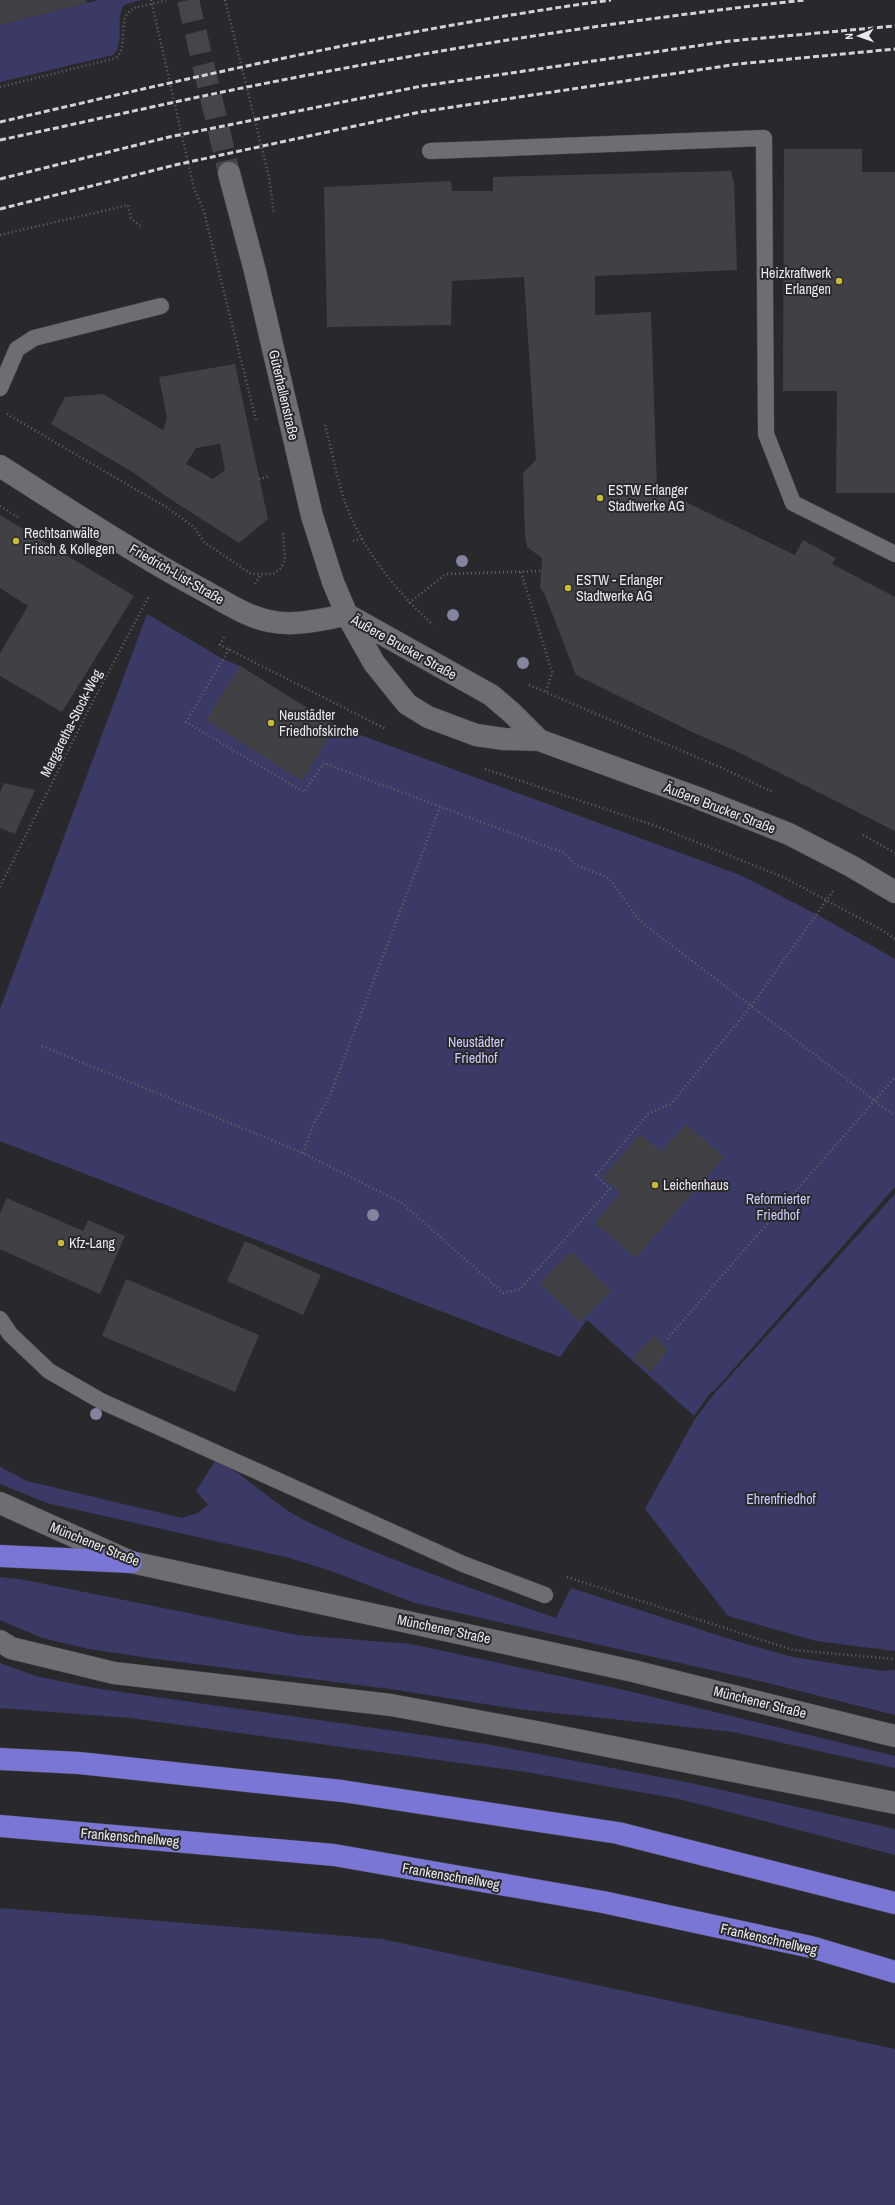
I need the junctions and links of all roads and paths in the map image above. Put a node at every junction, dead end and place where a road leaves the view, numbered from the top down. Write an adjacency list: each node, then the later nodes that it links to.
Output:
1 (151, 0): 11 (path)
2 (168, 0): 3 (path, bridge)
3 (0, 87)
4 (430, 151): 19 (lane)
5 (229, 173): 24 (main road, Güterhallenstraße)
6 (140, 226): 7 (path)
7 (0, 235)
8 (161, 306): 9 (lane)
9 (0, 388)
10 (6, 414): 17 (path)
11 (257, 426)
12 (0, 466): 20 (main road, Friedrich-List-Straße)
13 (269, 469): 14 (path)
14 (270, 476): 15 (path); 16 (path)
15 (259, 479)
16 (272, 484)
17 (282, 527)
18 (362, 539): 23 (path)
19 (895, 554)
20 (166, 570): 24 (main road, Friedrich-List-Straße); 38 (path, Margaretha-Stock-Weg)
21 (521, 572): 22 (path); 23 (path); 29 (path)
22 (541, 572)
23 (409, 603): 25 (path)
24 (347, 615): 31 (main road, Äußere Brucker Straße); 31 (main road, Äußere Brucker Straße)
25 (438, 629)
26 (220, 645): 27 (path)
27 (228, 649): 30 (path); 34 (path)
28 (526, 684): 29 (path)
29 (546, 693): 33 (path)
30 (391, 731)
31 (539, 740): 37 (main road, Äußere Brucker Straße)
32 (477, 766): 40 (path)
33 (777, 794)
34 (440, 807): 42 (path); 47 (path)
35 (860, 834): 36 (path)
36 (895, 854)
37 (851, 866): 39 (main road, Äußere Brucker Straße); 40 (path)
38 (0, 887)
39 (895, 892)
40 (826, 901): 41 (path); 42 (path)
41 (895, 939)
42 (752, 1005): 45 (path); 47 (path)
43 (42, 1046): 47 (path)
44 (895, 1077): 45 (path)
45 (875, 1100): 46 (path); 49 (path)
46 (895, 1116)
47 (303, 1153)
48 (0, 1319): 54 (lane)
49 (667, 1339)
50 (0, 1503): 52 (main road, Münchener Straße)
51 (0, 1556): 52 (highway)
52 (131, 1562): 57 (main road, Münchener Straße)
53 (566, 1576): 56 (path)
54 (545, 1595)
55 (0, 1641): 59 (main road)
56 (895, 1659)
57 (895, 1736)
58 (0, 1759): 61 (highway)
59 (895, 1803)
60 (0, 1826): 62 (highway, Frankenschnellweg)
61 (895, 1903)
62 (895, 1972)

